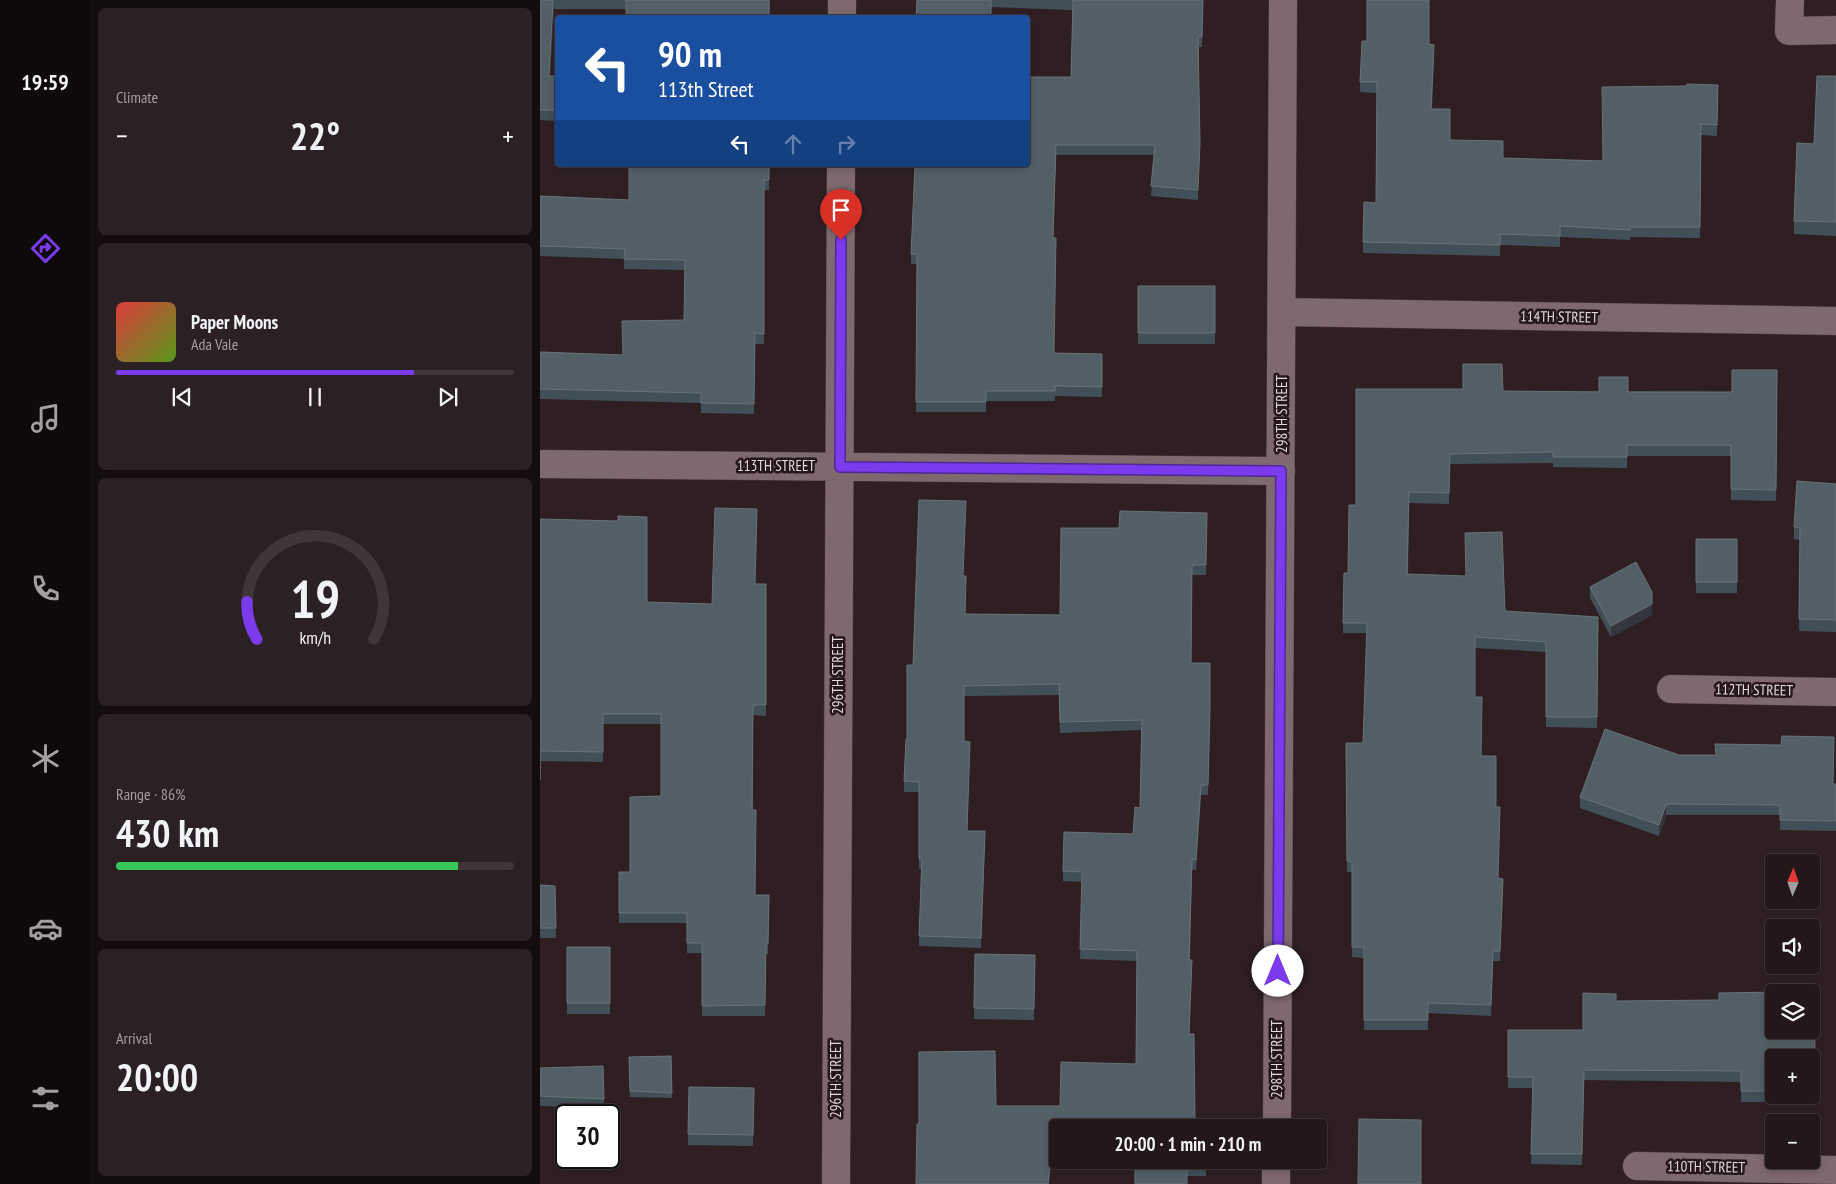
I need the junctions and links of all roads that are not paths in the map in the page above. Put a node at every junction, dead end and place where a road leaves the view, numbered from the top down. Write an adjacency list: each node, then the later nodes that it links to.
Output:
1 (842, 0): 4 (street)
2 (1283, 0): 7 (street, 298TH STREET)
3 (1790, 0): 5 (street)
4 (842, 15)
5 (1836, 30)
6 (841, 167): 10 (street, 296TH STREET)
7 (1282, 312): 8 (street, 114TH STREET); 11 (street, 298TH STREET)
8 (1836, 321)
9 (540, 464): 10 (street, 113TH STREET)
10 (840, 467): 11 (street, 113TH STREET); 19 (street, 296TH STREET)
11 (1281, 471): 14 (street, 298TH STREET)
12 (1671, 689): 13 (street, 112TH STREET)
13 (1836, 692)
14 (1277, 1119)
15 (1637, 1166): 18 (street, 110TH STREET)
16 (1276, 1169): 20 (street)
17 (1836, 1170): 18 (street, 110TH STREET)
18 (1707, 1176)
19 (836, 1184)
20 (1276, 1184)

